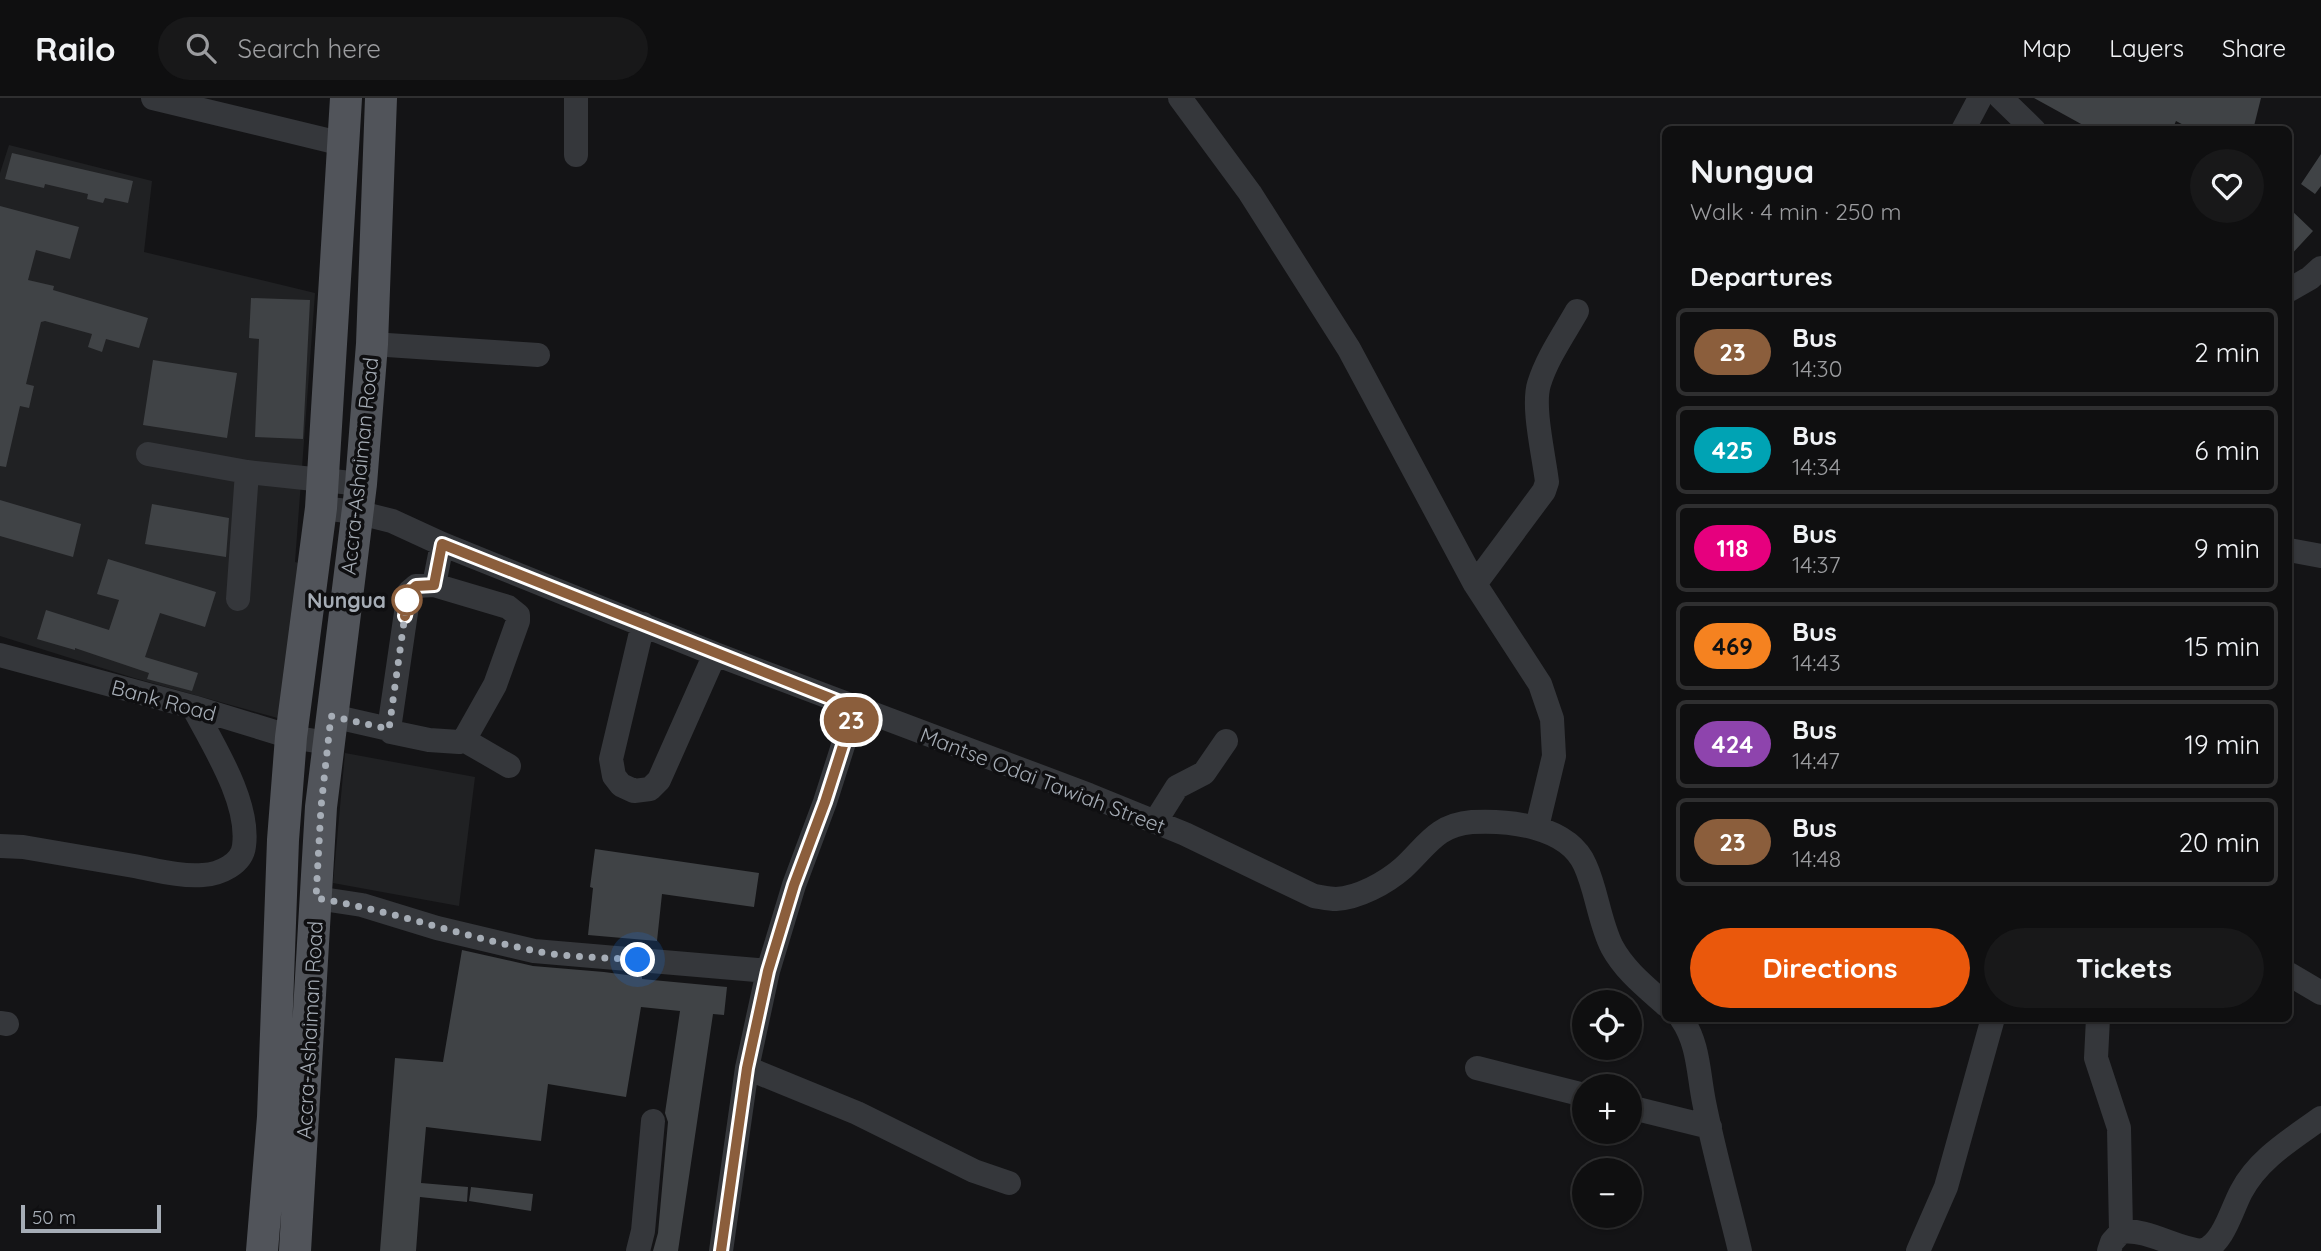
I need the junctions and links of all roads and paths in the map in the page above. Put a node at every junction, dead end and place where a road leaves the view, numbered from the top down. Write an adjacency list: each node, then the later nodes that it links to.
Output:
1 (153, 98): 10 (street)
2 (346, 98): 10 (main road, Accra-Ashaiman Road)
3 (381, 98): 15 (main road, Accra-Ashaiman Road)
4 (576, 98): 11 (street)
5 (1180, 98): 24 (street)
6 (1980, 98): 8 (street)
7 (2001, 98): 9 (street)
8 (1965, 126)
9 (2030, 126)
10 (343, 144): 19 (main road, Accra-Ashaiman Road)
11 (576, 155)
12 (2321, 268): 13 (street)
13 (2292, 288)
14 (1577, 311): 24 (street)
15 (372, 344): 16 (street); 20 (main road, Accra-Ashaiman Road)
16 (538, 355)
17 (148, 454): 18 (street, Mantse Odai Tawiah Street)
18 (247, 472): 19 (street, Mantse Odai Tawiah Street); 26 (street)
19 (321, 494): 20 (street, Mantse Odai Tawiah Street); 34 (main road, Accra-Ashaiman Road)
20 (358, 498): 21 (street, Mantse Odai Tawiah Street); 32 (main road, Accra-Ashaiman Road)
21 (442, 544): 25 (street); 27 (street, Mantse Odai Tawiah Street)
22 (2292, 551): 23 (street)
23 (2321, 556)
24 (1475, 584): 39 (street)
25 (434, 585): 33 (street); 35 (street)
26 (238, 599)
27 (643, 624): 28 (street, Mantse Odai Tawiah Street); 28 (street)
28 (715, 654): 31 (street, Mantse Odai Tawiah Street)
29 (0, 655): 30 (street, Bank Road)
30 (193, 707): 34 (street, Bank Road); 40 (street)
31 (855, 708): 38 (street, Mantse Odai Tawiah Street); 42 (street)
32 (330, 729): 33 (street, Bank Road); 34 (street, Bank Road); 41 (main road, Accra-Ashaiman Road)
33 (389, 729): 35 (street, Bank Road)
34 (291, 737): 58 (main road, Accra-Ashaiman Road)
35 (464, 740): 37 (street)
36 (1226, 741): 38 (street)
37 (509, 766)
38 (1155, 822): 39 (street, Mantse Odai Tawiah Street)
39 (1537, 827): 45 (street, Mantse Odai Tawiah Street)
40 (0, 846)
41 (316, 898): 42 (street); 59 (main road, Accra-Ashaiman Road)
42 (768, 971): 49 (street)
43 (2292, 976): 44 (street)
44 (2321, 993)
45 (1662, 1001)
46 (1684, 1022): 55 (street)
47 (1992, 1022): 63 (street)
48 (2098, 1022): 57 (street)
49 (747, 1068): 56 (street); 61 (street)
50 (1477, 1068): 51 (street)
51 (1572, 1092)
52 (1642, 1110): 55 (street)
53 (2321, 1118): 64 (street)
54 (653, 1121): 60 (street)
55 (1710, 1127): 62 (street)
56 (1009, 1183)
57 (2115, 1241): 64 (street)
58 (262, 1251)
59 (295, 1251)
60 (638, 1251)
61 (721, 1251)
62 (1740, 1251)
63 (1918, 1251)
64 (2203, 1251)

